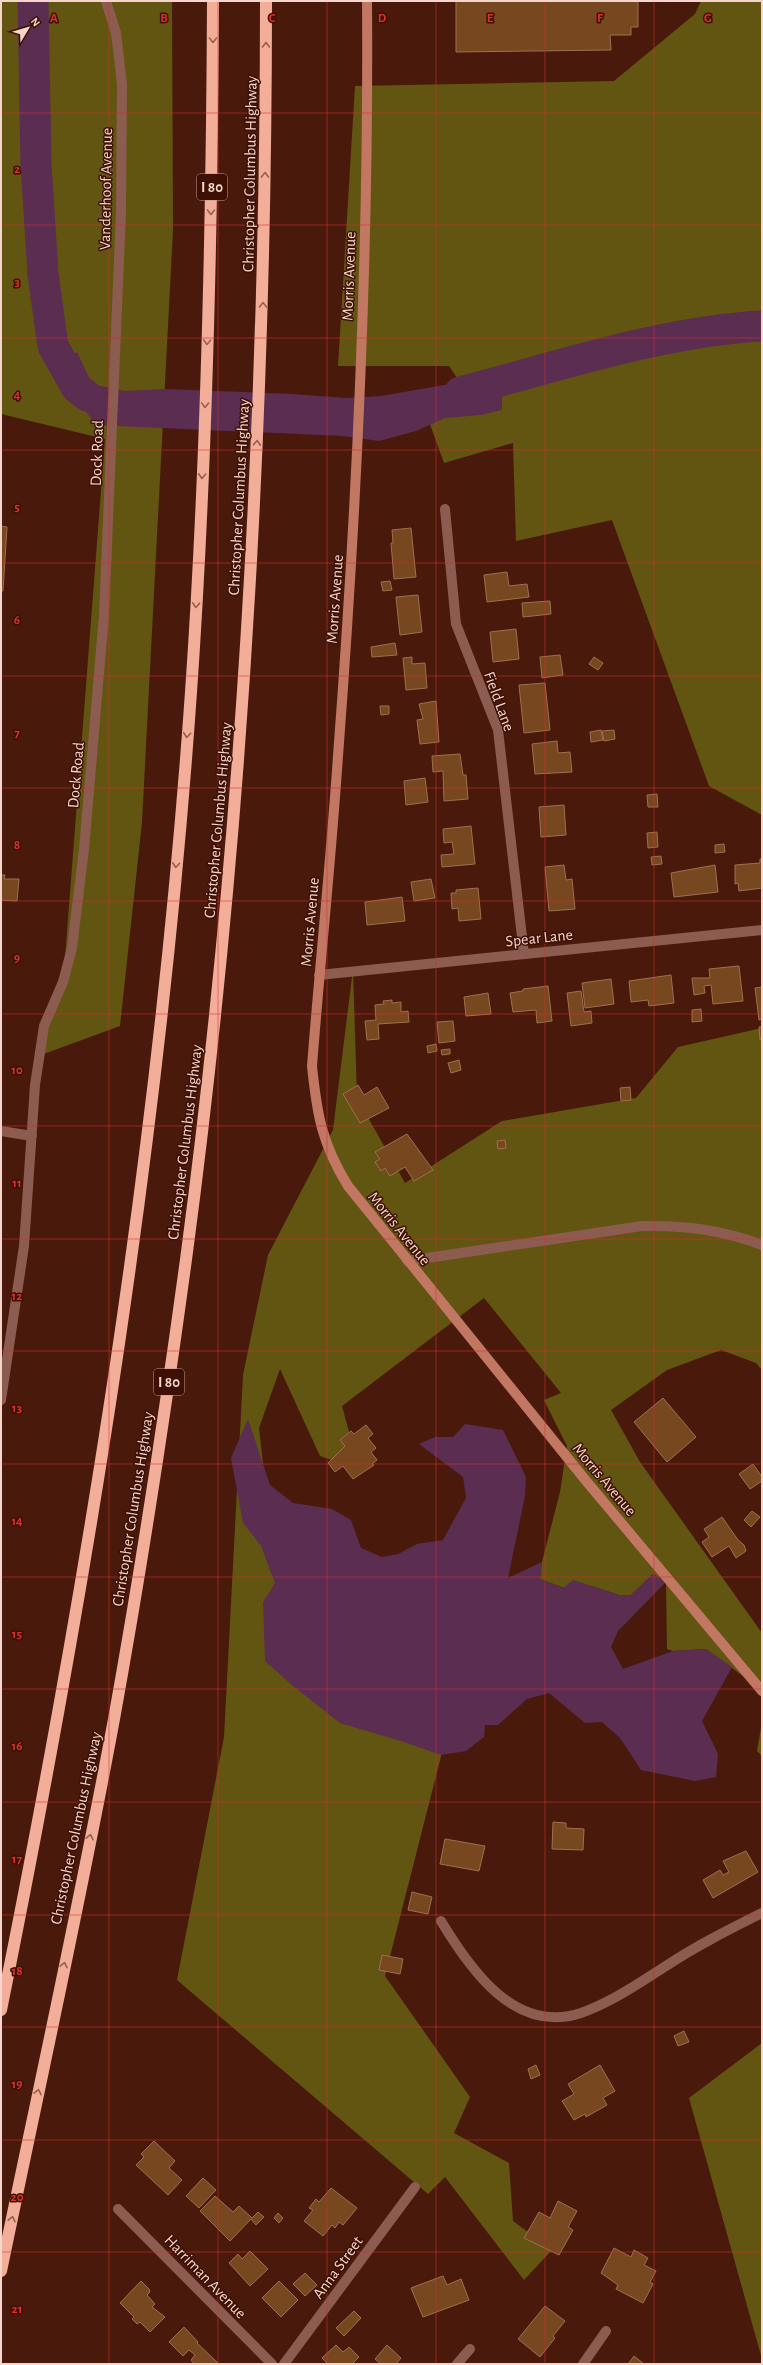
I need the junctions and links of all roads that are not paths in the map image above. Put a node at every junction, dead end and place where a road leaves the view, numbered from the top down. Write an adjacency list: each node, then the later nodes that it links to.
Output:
1 (106, 1): 5 (street, Vanderhoof Avenue)
2 (213, 1): 18 (highway, I 80, one-way to 18)
3 (266, 1): 21 (highway, Christopher Columbus Highway / I 80, one-way to 3)
4 (367, 1): 9 (street, Morris Avenue)
5 (112, 380): 11 (street, Dock Road)
6 (445, 509): 8 (street, Field Lane)
7 (762, 930): 8 (street, Spear Lane)
8 (524, 954): 9 (street, Spear Lane)
9 (319, 975): 13 (street, Morris Avenue)
10 (1, 1131): 11 (street)
11 (32, 1136): 14 (street)
12 (762, 1245): 13 (street)
13 (407, 1261): 15 (street, Morris Avenue)
14 (1, 1400)
15 (762, 1691)
16 (762, 1913): 17 (street)
17 (441, 1921)
18 (1, 2010)
19 (415, 2187): 25 (street, Anna Street)
20 (118, 2209): 24 (street, Harriman Avenue)
21 (1, 2271)
22 (606, 2331): 27 (street)
23 (470, 2349): 26 (street)
24 (272, 2364)
25 (284, 2364)
26 (457, 2364)
27 (583, 2364)

